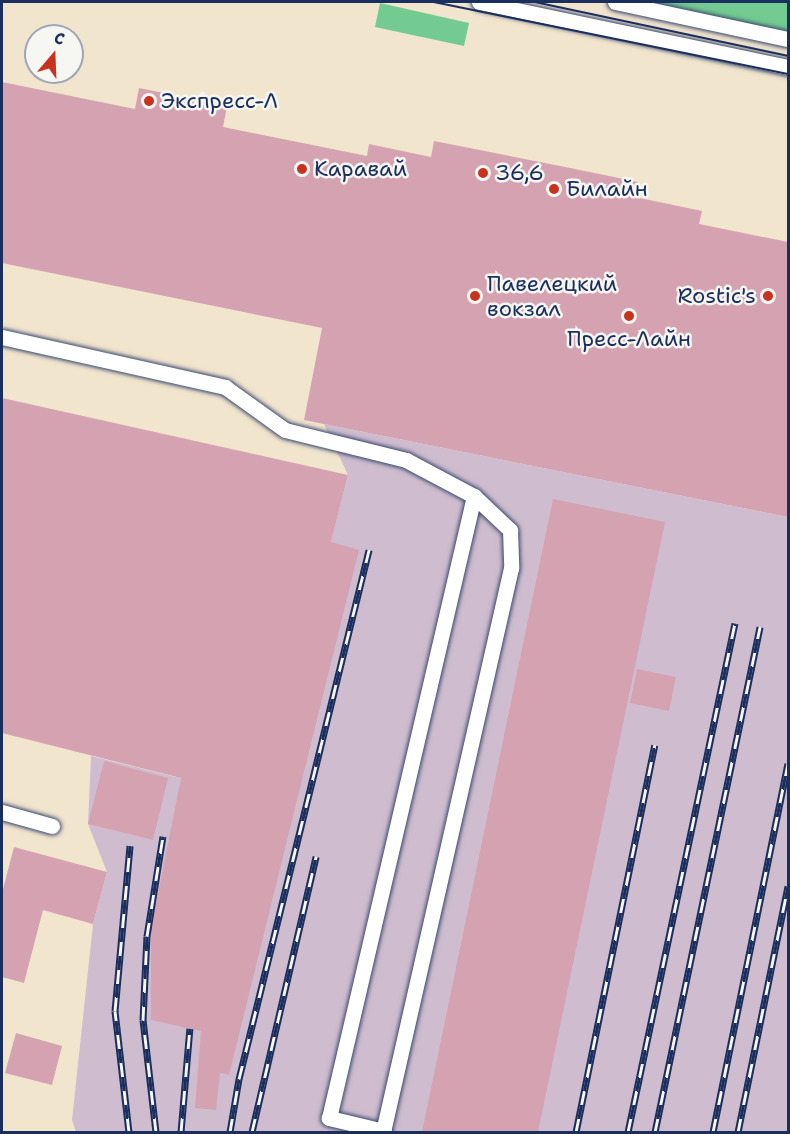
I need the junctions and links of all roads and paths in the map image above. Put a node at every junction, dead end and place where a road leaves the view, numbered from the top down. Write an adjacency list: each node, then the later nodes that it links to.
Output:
1 (479, 2): 4 (lane)
2 (615, 2): 3 (lane)
3 (789, 39)
4 (789, 67)
5 (2, 337): 6 (lane)
6 (474, 496): 9 (lane); 9 (lane)
7 (2, 812): 8 (lane)
8 (52, 826)
9 (384, 1132)

